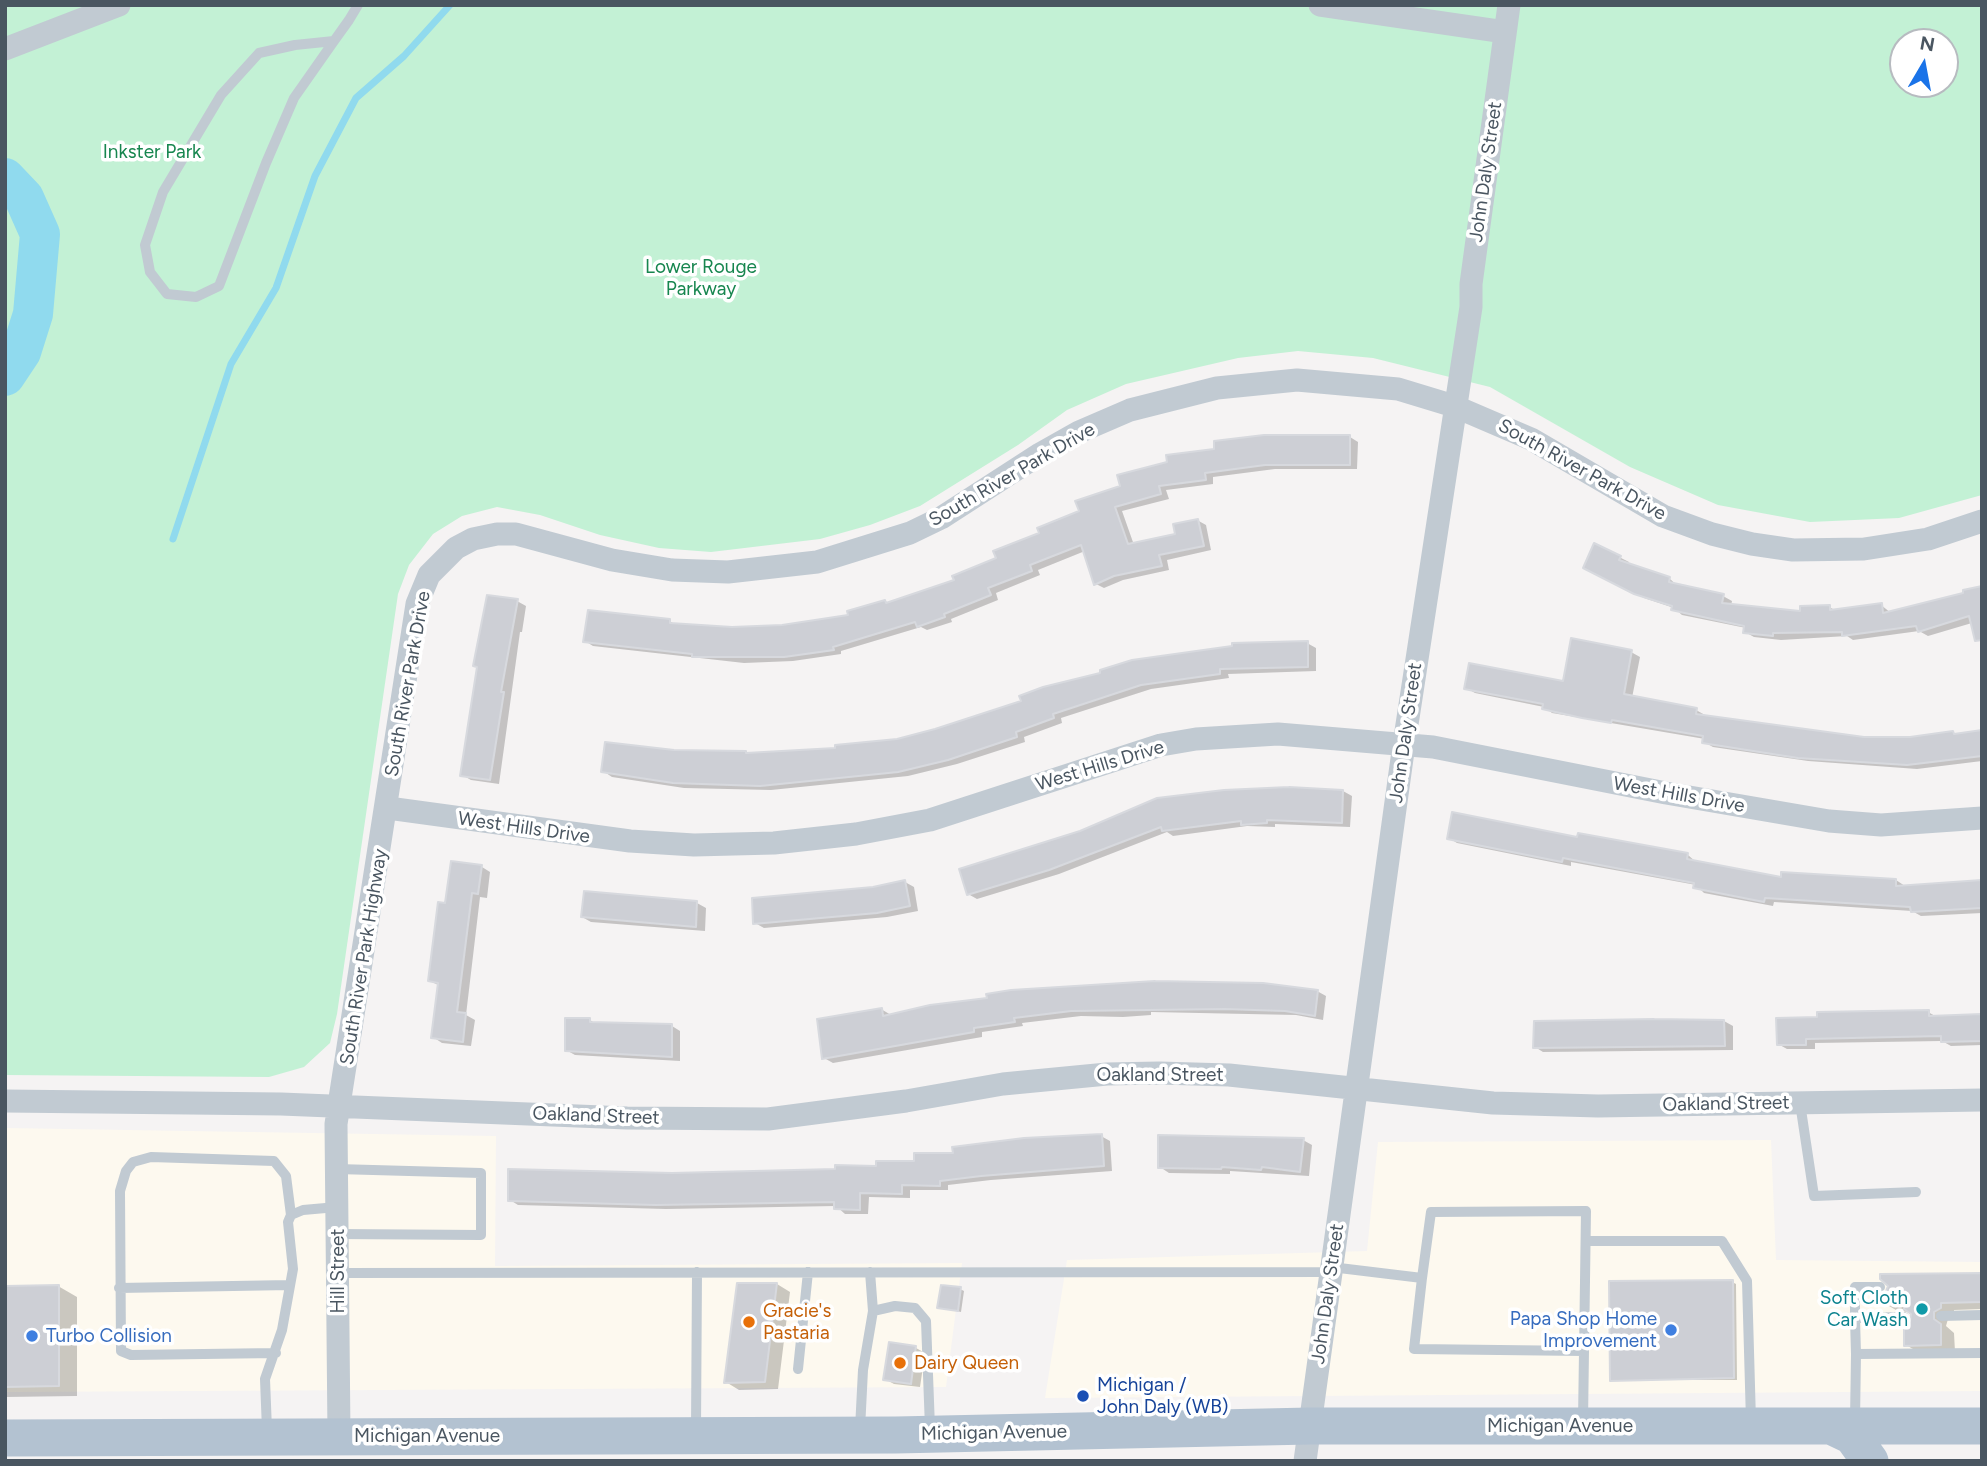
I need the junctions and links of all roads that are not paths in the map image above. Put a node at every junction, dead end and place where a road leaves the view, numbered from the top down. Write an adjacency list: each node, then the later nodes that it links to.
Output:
1 (119, 5): 7 (street)
2 (358, 5): 6 (lane)
3 (1320, 5): 5 (street)
4 (1509, 5): 5 (street, John Daly Street)
5 (1505, 32): 8 (street, John Daly Street)
6 (334, 41): 6 (lane)
7 (5, 49)
8 (1454, 406): 9 (street, South River Park Drive); 10 (street, John Daly Street); 11 (street, South River Park Drive)
9 (1982, 522)
10 (1404, 744): 11 (street, West Hills Drive); 12 (street, West Hills Drive); 13 (street, John Daly Street)
11 (388, 808): 17 (street, South River Park Highway)
12 (1982, 818)
13 (1356, 1089): 16 (street, Oakland Street); 17 (street, Oakland Street); 24 (street, John Daly Street)
14 (1982, 1100): 16 (street, Oakland Street)
15 (5, 1101): 17 (street)
16 (1800, 1103): 19 (lane)
17 (340, 1107): 18 (street, Hill Street)
18 (337, 1169): 20 (street, Hill Street); 22 (lane)
19 (1916, 1192)
20 (337, 1207): 21 (lane); 22 (street, Hill Street)
21 (291, 1215): 30 (lane); 32 (lane)
22 (337, 1234): 28 (street, Hill Street)
23 (1586, 1241): 29 (lane); 38 (lane); 44 (lane)
24 (1331, 1269): 27 (lane); 29 (lane); 52 (street, John Daly Street)
25 (697, 1272): 26 (lane); 28 (lane); 48 (lane)
26 (808, 1272): 27 (lane); 42 (lane)
27 (870, 1272): 33 (lane)
28 (338, 1273): 54 (street, Hill Street)
29 (1422, 1278): 38 (lane)
30 (290, 1285): 32 (lane); 39 (lane)
31 (1880, 1287): 37 (lane)
32 (119, 1288): 39 (lane)
33 (873, 1311): 47 (lane); 49 (lane)
34 (1982, 1315): 35 (lane)
35 (1941, 1316)
36 (1904, 1317): 37 (lane)
37 (1855, 1318): 41 (lane)
38 (1584, 1351): 43 (lane)
39 (276, 1353): 50 (lane)
40 (1982, 1353): 41 (lane)
41 (1856, 1354): 45 (lane)
42 (798, 1368)
43 (1583, 1426): 44 (main road, Michigan Avenue); 52 (main road, Michigan Avenue)
44 (1751, 1426): 45 (main road, Michigan Avenue)
45 (1843, 1426): 46 (main road, Michigan Avenue); 55 (main road)
46 (1982, 1426)
47 (931, 1434): 49 (main road, Michigan Avenue); 52 (main road, Michigan Avenue)
48 (696, 1435): 49 (main road, Michigan Avenue); 53 (main road, Michigan Avenue)
49 (859, 1435)
50 (267, 1437): 51 (main road, Michigan Avenue); 54 (main road, Michigan Avenue)
51 (5, 1438)
52 (1308, 1443)
53 (577, 1448): 54 (main road, Michigan Avenue)
54 (351, 1449)
55 (1870, 1461)

